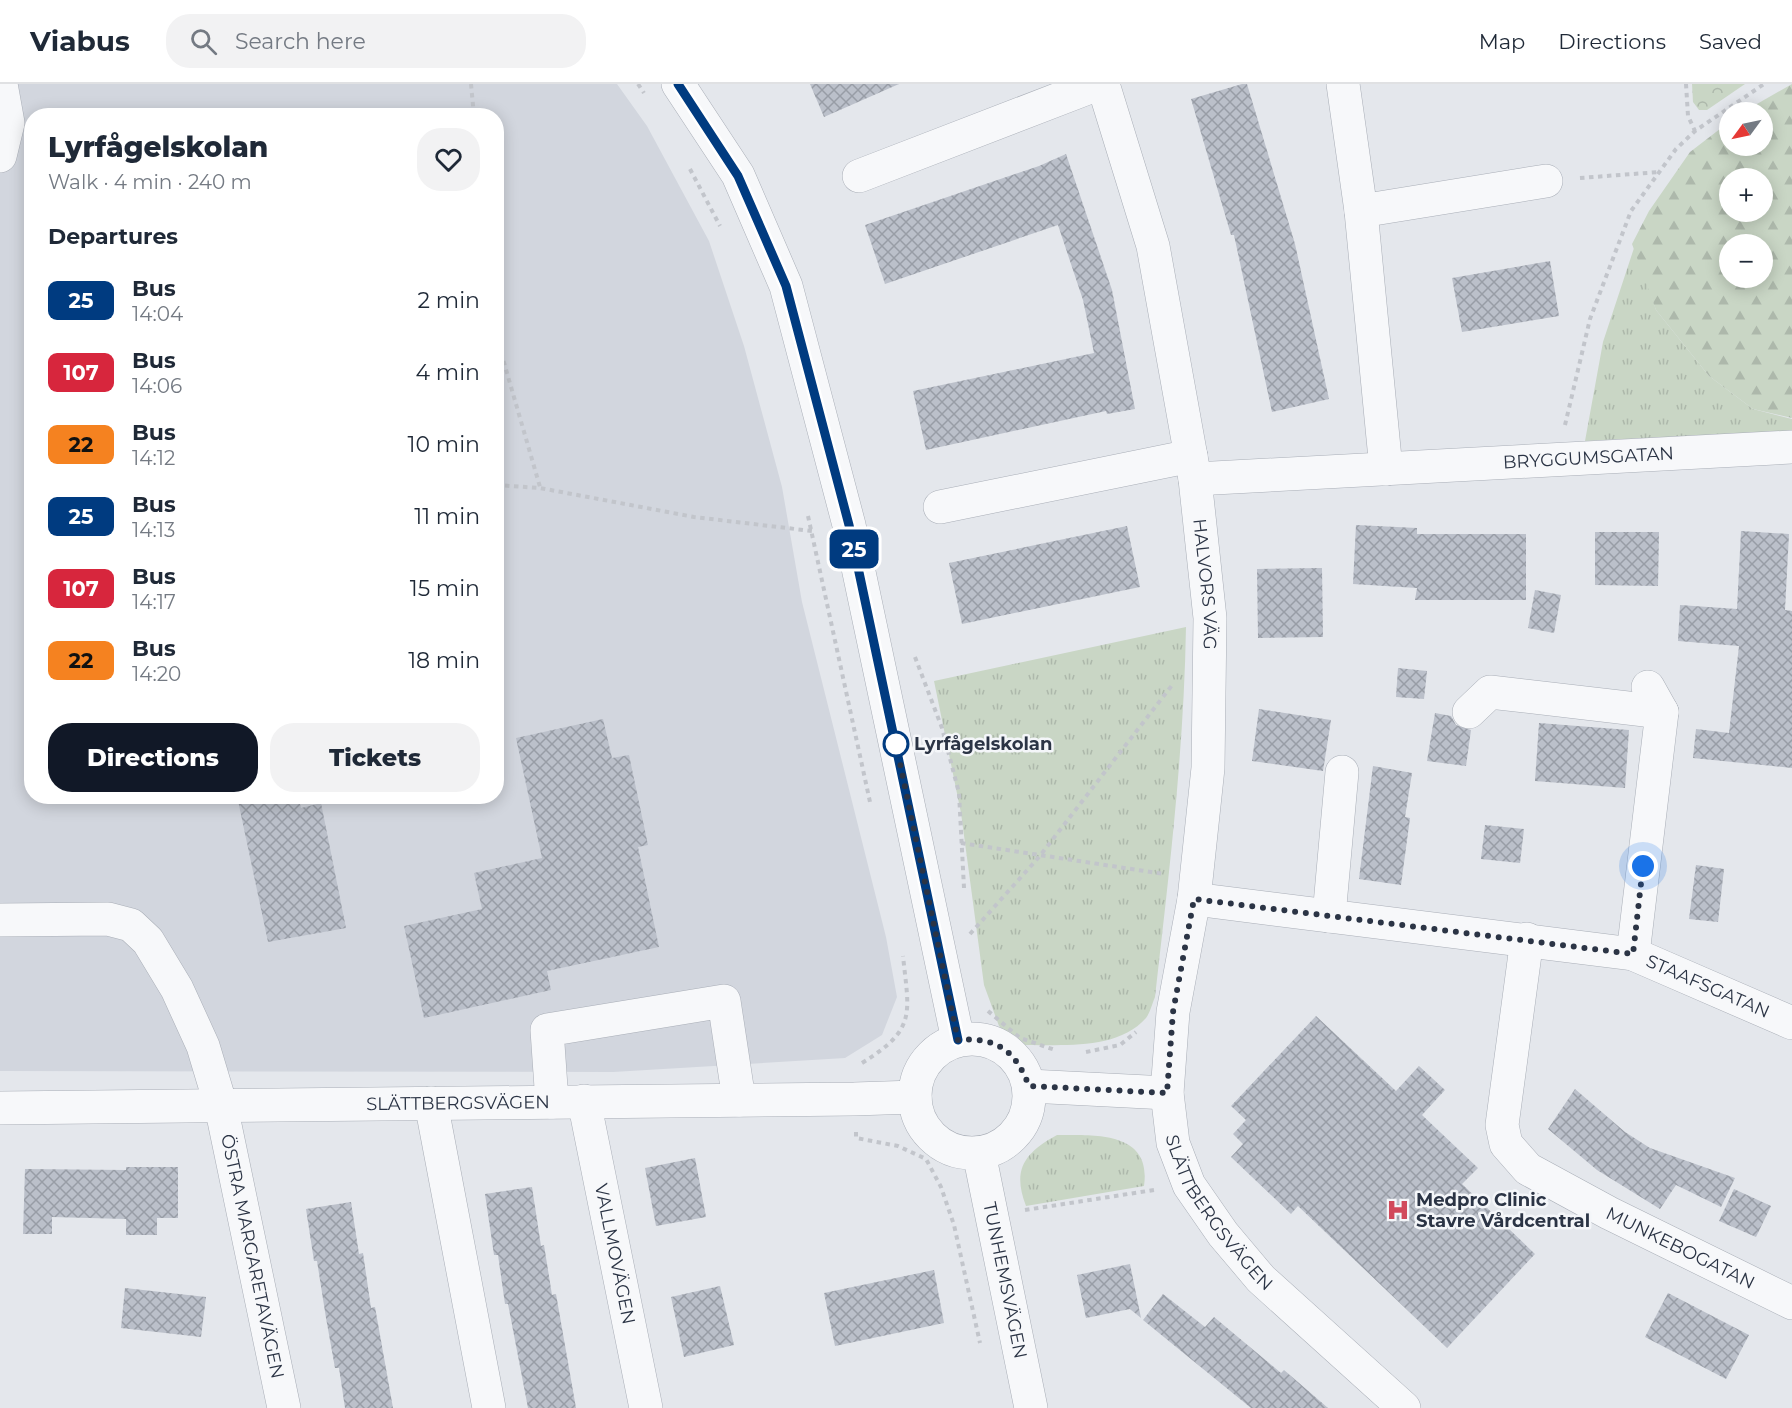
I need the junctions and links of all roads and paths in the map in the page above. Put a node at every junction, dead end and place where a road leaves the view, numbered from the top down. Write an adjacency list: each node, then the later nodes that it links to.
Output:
1 (0, 84): 12 (street)
2 (471, 84): 10 (path)
3 (638, 84): 9 (path)
4 (678, 84): 45 (street)
5 (1101, 84): 15 (street); 22 (street, HALVORS VÄG)
6 (1343, 84): 17 (street)
7 (1686, 84): 11 (path)
8 (1764, 84): 11 (path)
9 (651, 103)
10 (473, 108)
11 (1695, 131): 14 (path)
12 (0, 156)
13 (687, 163): 18 (path)
14 (1660, 172): 16 (path); 21 (path)
15 (859, 176)
16 (1546, 181): 17 (street)
17 (1360, 211): 23 (street)
18 (725, 237)
19 (504, 363): 25 (path)
20 (1792, 447): 21 (street, BRYGGUMSGATAN)
21 (1557, 460): 23 (street, BRYGGUMSGATAN)
22 (1193, 468): 23 (street, BRYGGUMSGATAN); 26 (street, BRYGGUMSGATAN); 35 (street, HALVORS VÄG)
23 (1386, 469)
24 (504, 486): 25 (path)
25 (540, 488): 28 (path)
26 (940, 507)
27 (807, 510): 28 (path)
28 (812, 531): 32 (path)
29 (1181, 674): 34 (path)
30 (1469, 712): 41 (street)
31 (1342, 772): 36 (street)
32 (870, 804)
33 (961, 843): 34 (path)
34 (1039, 857): 35 (path); 38 (path)
35 (1184, 887): 36 (street, STAAFSGATAN); 49 (street, HALVORS VÄG)
36 (1329, 916): 39 (street, STAAFSGATAN)
37 (0, 920): 55 (street, ÖSTRA MARGARETAVÄGEN)
38 (967, 937)
39 (1527, 939): 41 (street, STAAFSGATAN); 61 (street, MUNKEBOGATAN)
40 (900, 945): 51 (path)
41 (1633, 954): 43 (street, STAAFSGATAN)
42 (982, 1003): 46 (path)
43 (1792, 1023)
44 (1142, 1028): 47 (path)
45 (958, 1040): 48 (street); 50 (street)
46 (1064, 1051)
47 (1075, 1052)
48 (1029, 1086): 49 (street); 57 (street)
49 (1167, 1093): 58 (street, SLÄTTBERGSVÄGEN)
50 (915, 1096): 51 (street, SLÄTTBERGSVÄGEN); 57 (street)
51 (854, 1100): 52 (street, SLÄTTBERGSVÄGEN); 60 (path)
52 (739, 1101): 53 (street, SLÄTTBERGSVÄGEN); 53 (street, VALLMOVÄGEN)
53 (568, 1102): 54 (street, SLÄTTBERGSVÄGEN); 65 (street, VALLMOVÄGEN)
54 (430, 1104): 55 (street, SLÄTTBERGSVÄGEN); 64 (street)
55 (222, 1106): 56 (street, SLÄTTBERGSVÄGEN); 63 (street, ÖSTRA MARGARETAVÄGEN)
56 (0, 1108)
57 (979, 1153): 59 (street, TUNHEMSVÄGEN)
58 (1189, 1185): 59 (path); 67 (street, SLÄTTBERGSVÄGEN)
59 (993, 1215): 60 (path); 66 (street, TUNHEMSVÄGEN)
60 (954, 1226): 62 (path)
61 (1792, 1303)
62 (981, 1351)
63 (284, 1408)
64 (489, 1408)
65 (646, 1408)
66 (1031, 1408)
67 (1404, 1408)

